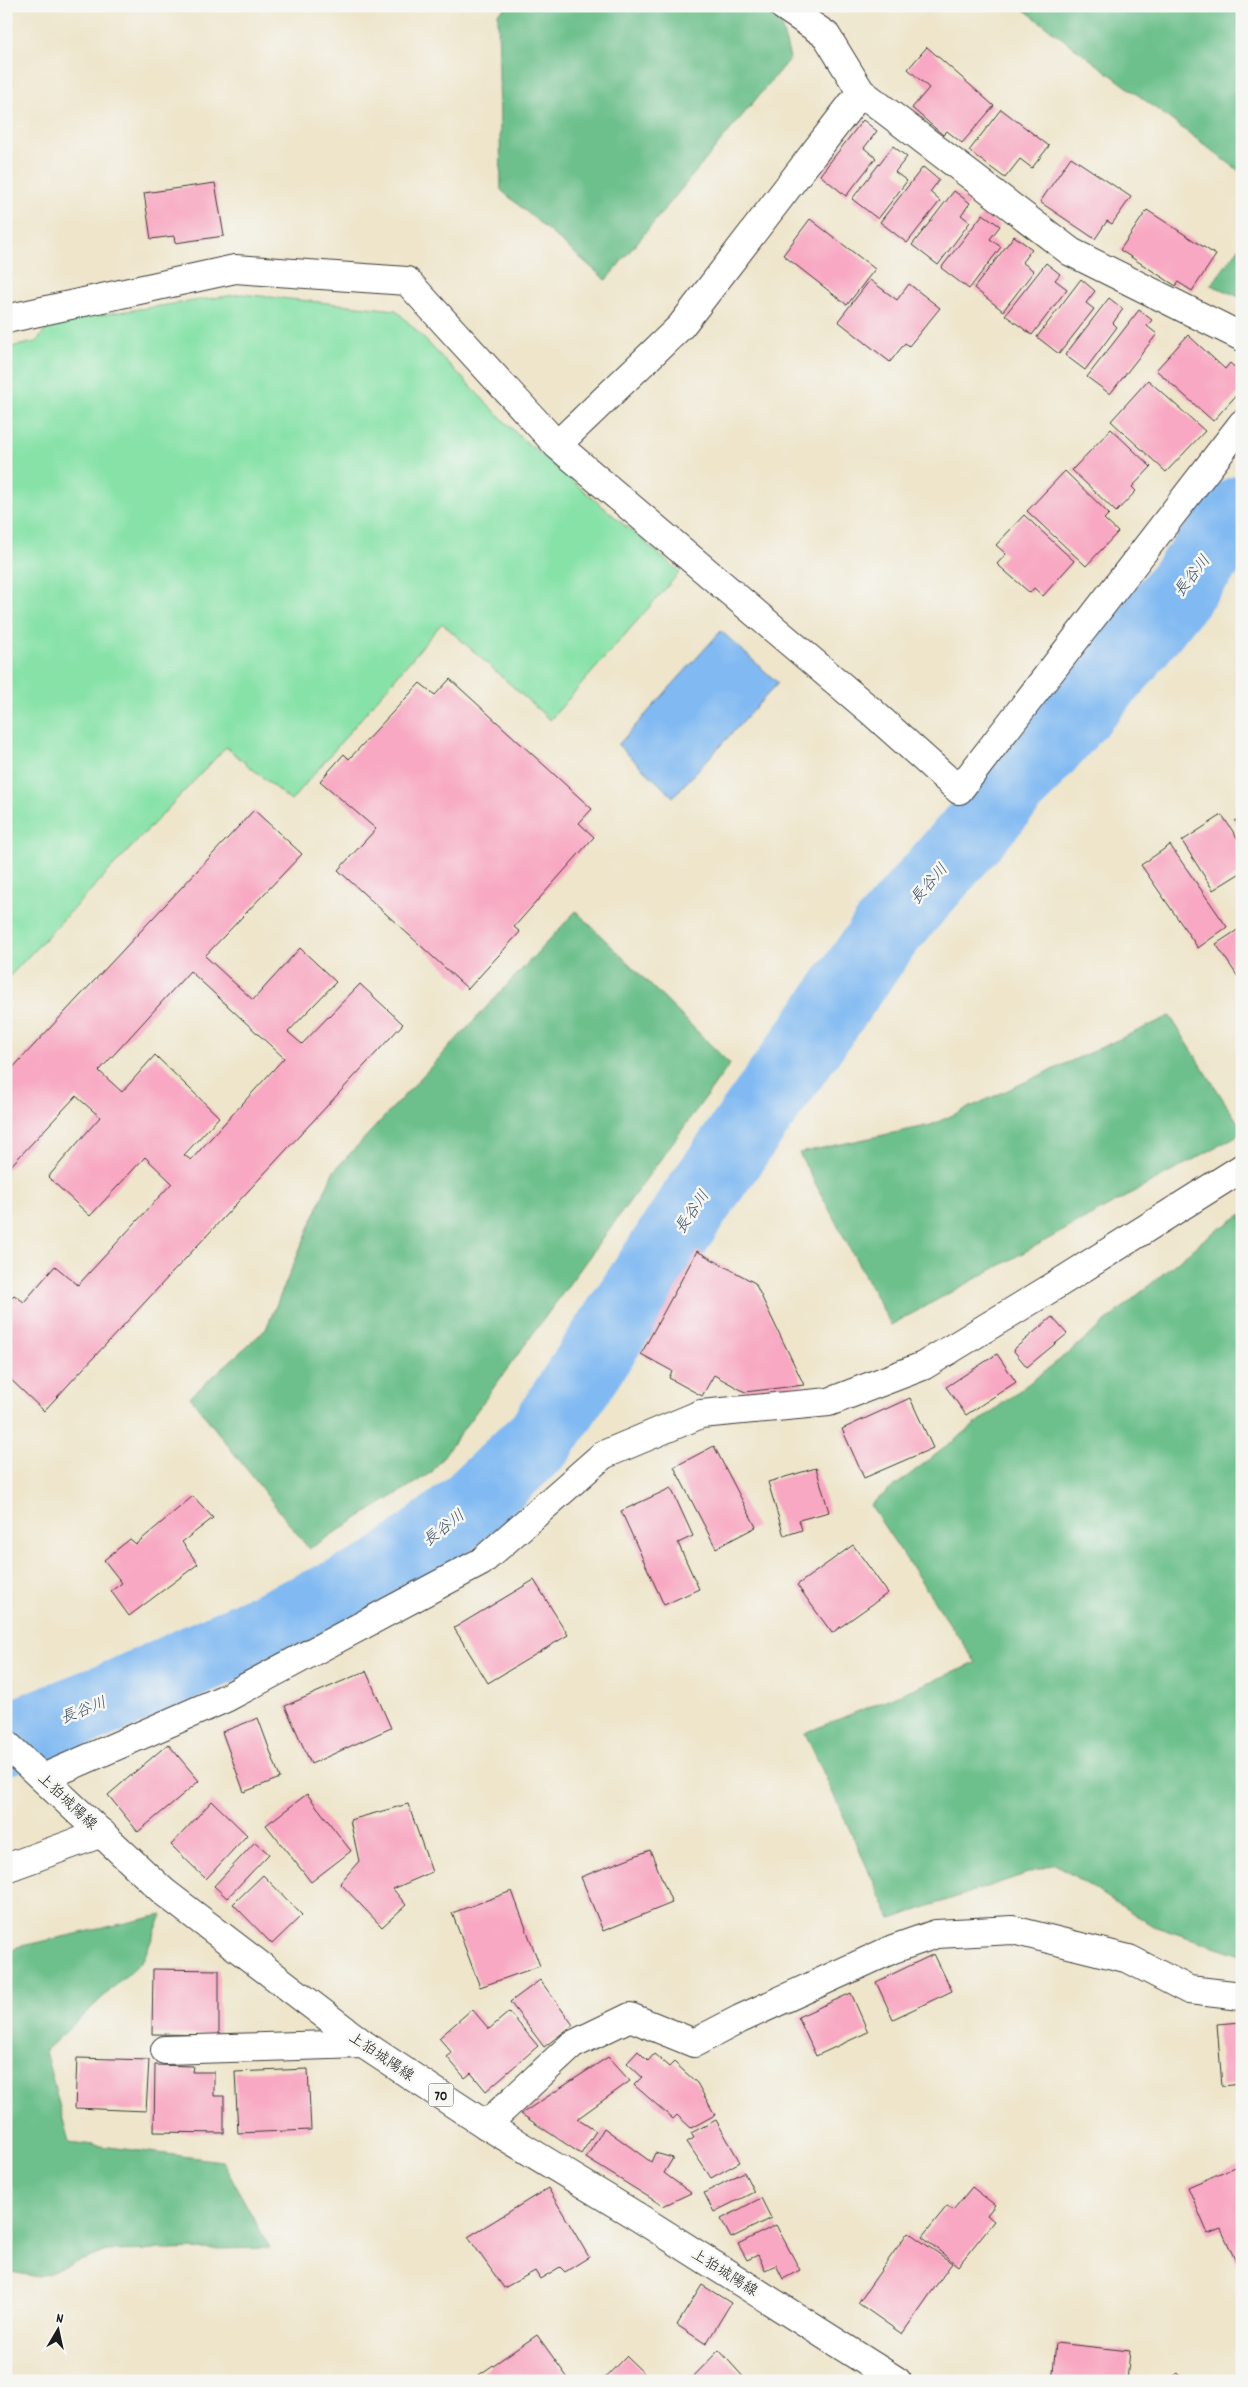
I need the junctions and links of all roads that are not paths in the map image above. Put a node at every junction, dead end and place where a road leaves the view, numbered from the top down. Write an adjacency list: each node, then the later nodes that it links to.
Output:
1 (783, 6): 2 (street)
2 (861, 92): 4 (street); 6 (street)
3 (6, 319): 6 (street)
4 (1242, 337)
5 (1242, 424): 6 (street)
6 (557, 445)
7 (1242, 1168): 9 (street)
8 (14, 1751): 9 (street, 上狛城陽線 / 70)
9 (43, 1778): 10 (street, 上狛城陽線 / 70)
10 (102, 1833): 11 (street); 13 (street, 上狛城陽線 / 70)
11 (6, 1868)
12 (1242, 1996): 15 (street)
13 (363, 2044): 14 (street); 15 (street, 上狛城陽線 / 70)
14 (165, 2050)
15 (486, 2125): 16 (street, 上狛城陽線 / 70)
16 (897, 2381)

